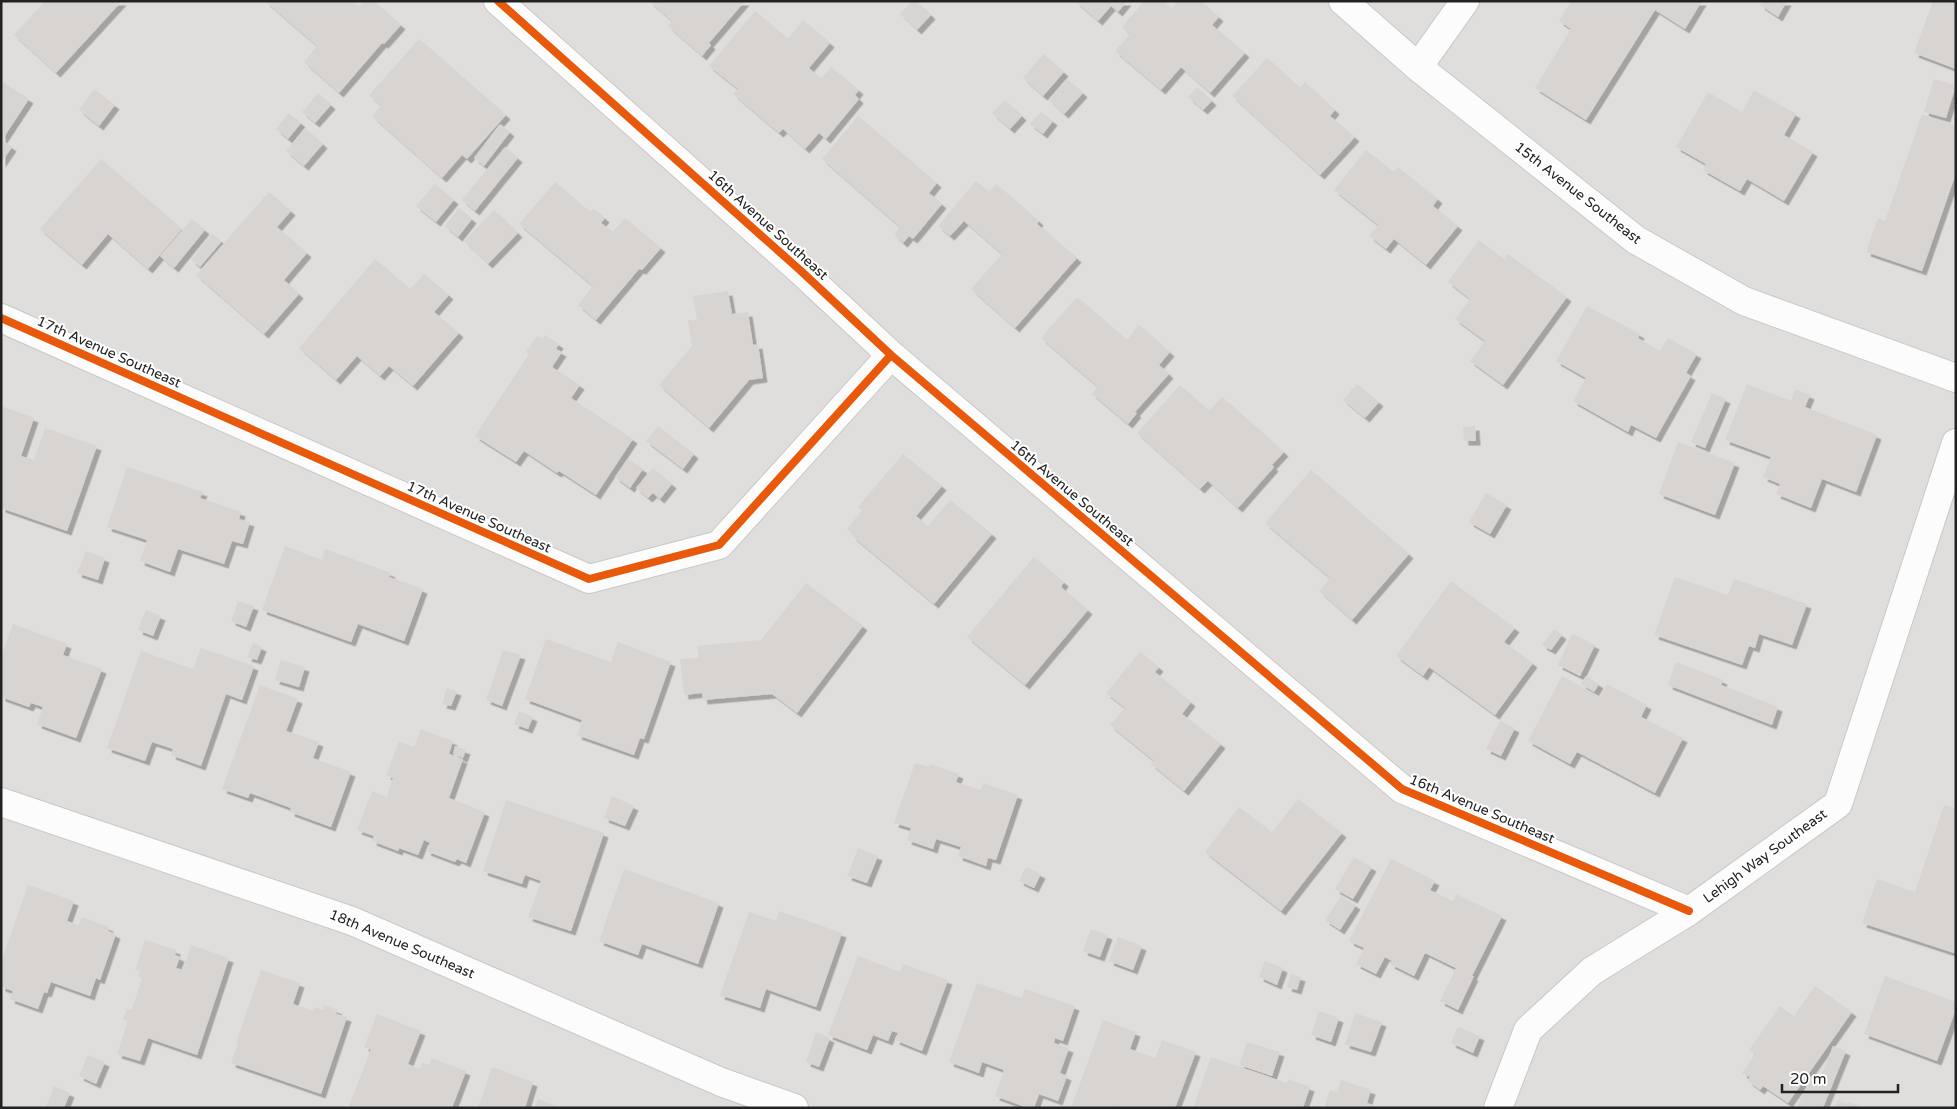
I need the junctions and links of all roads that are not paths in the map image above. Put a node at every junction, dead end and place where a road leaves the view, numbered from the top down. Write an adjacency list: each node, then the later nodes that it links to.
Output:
1 (498, 1): 6 (street, 16th Avenue Southeast)
2 (1343, 1): 4 (street, 15th Avenue Southeast)
3 (1465, 1): 4 (street)
4 (1418, 67): 7 (street, 15th Avenue Southeast)
5 (1, 318): 6 (street, 17th Avenue Southeast)
6 (891, 355): 10 (street, 16th Avenue Southeast)
7 (1956, 378)
8 (1956, 443): 10 (street, Lehigh Way Southeast)
9 (1, 802): 11 (street, 18th Avenue Southeast)
10 (1689, 911): 12 (street, Lehigh Way Southeast)
11 (794, 1108)
12 (1498, 1108)

